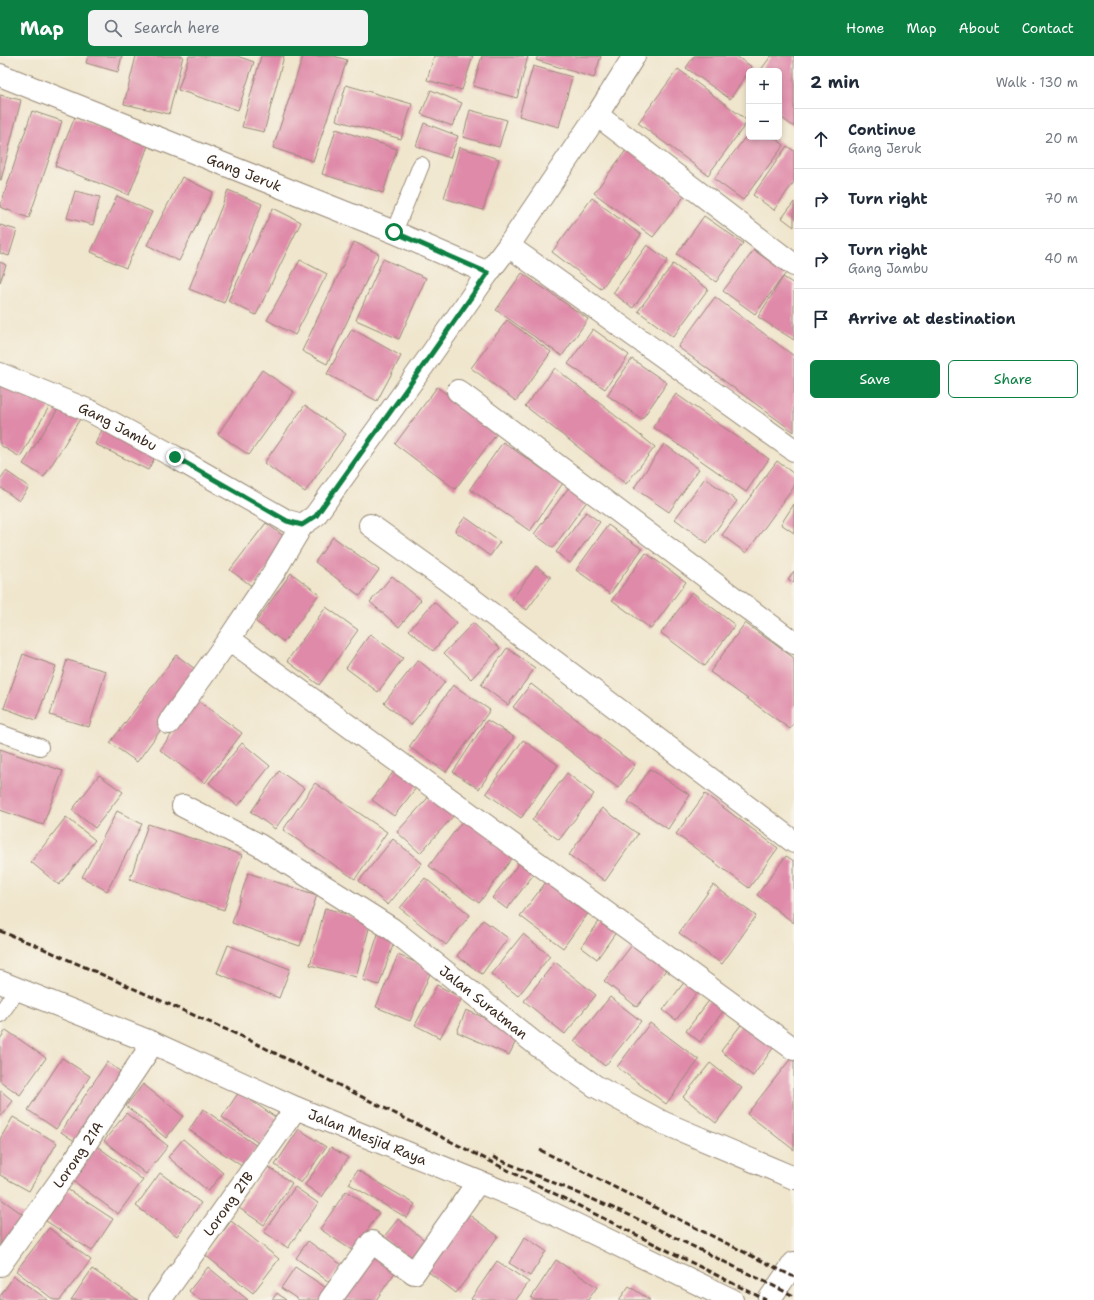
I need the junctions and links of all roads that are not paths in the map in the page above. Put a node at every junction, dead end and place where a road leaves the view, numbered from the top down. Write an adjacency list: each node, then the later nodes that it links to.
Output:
1 (634, 56): 3 (street)
2 (0, 75): 5 (street, Gang Jeruk)
3 (597, 115): 6 (street); 7 (street)
4 (421, 165): 5 (lane)
5 (394, 232): 8 (street, Gang Jeruk)
6 (509, 245): 8 (street); 11 (street)
7 (794, 265)
8 (488, 273): 12 (street)
9 (0, 374): 12 (street, Gang Jambu)
10 (458, 391): 15 (street)
11 (794, 450)
12 (309, 520): 14 (street)
13 (370, 525): 20 (street)
14 (229, 639): 16 (street); 24 (street)
15 (794, 643)
16 (169, 723)
17 (0, 733): 18 (lane)
18 (40, 747)
19 (183, 806): 26 (street, Jalan Suratman)
20 (794, 842)
21 (9, 985): 22 (lane); 23 (street, Jalan Mesjid Raya)
22 (0, 1014)
23 (152, 1043): 25 (street, Jalan Mesjid Raya); 29 (street, Lorong 21A)
24 (794, 1049)
25 (296, 1108): 27 (street, Jalan Mesjid Raya); 30 (street, Lorong 21B)
26 (794, 1178)
27 (478, 1182): 31 (street); 32 (street, Jalan Mesjid Raya)
28 (794, 1263): 33 (street)
29 (0, 1265)
30 (160, 1300)
31 (330, 1300)
32 (732, 1300)
33 (769, 1300)

